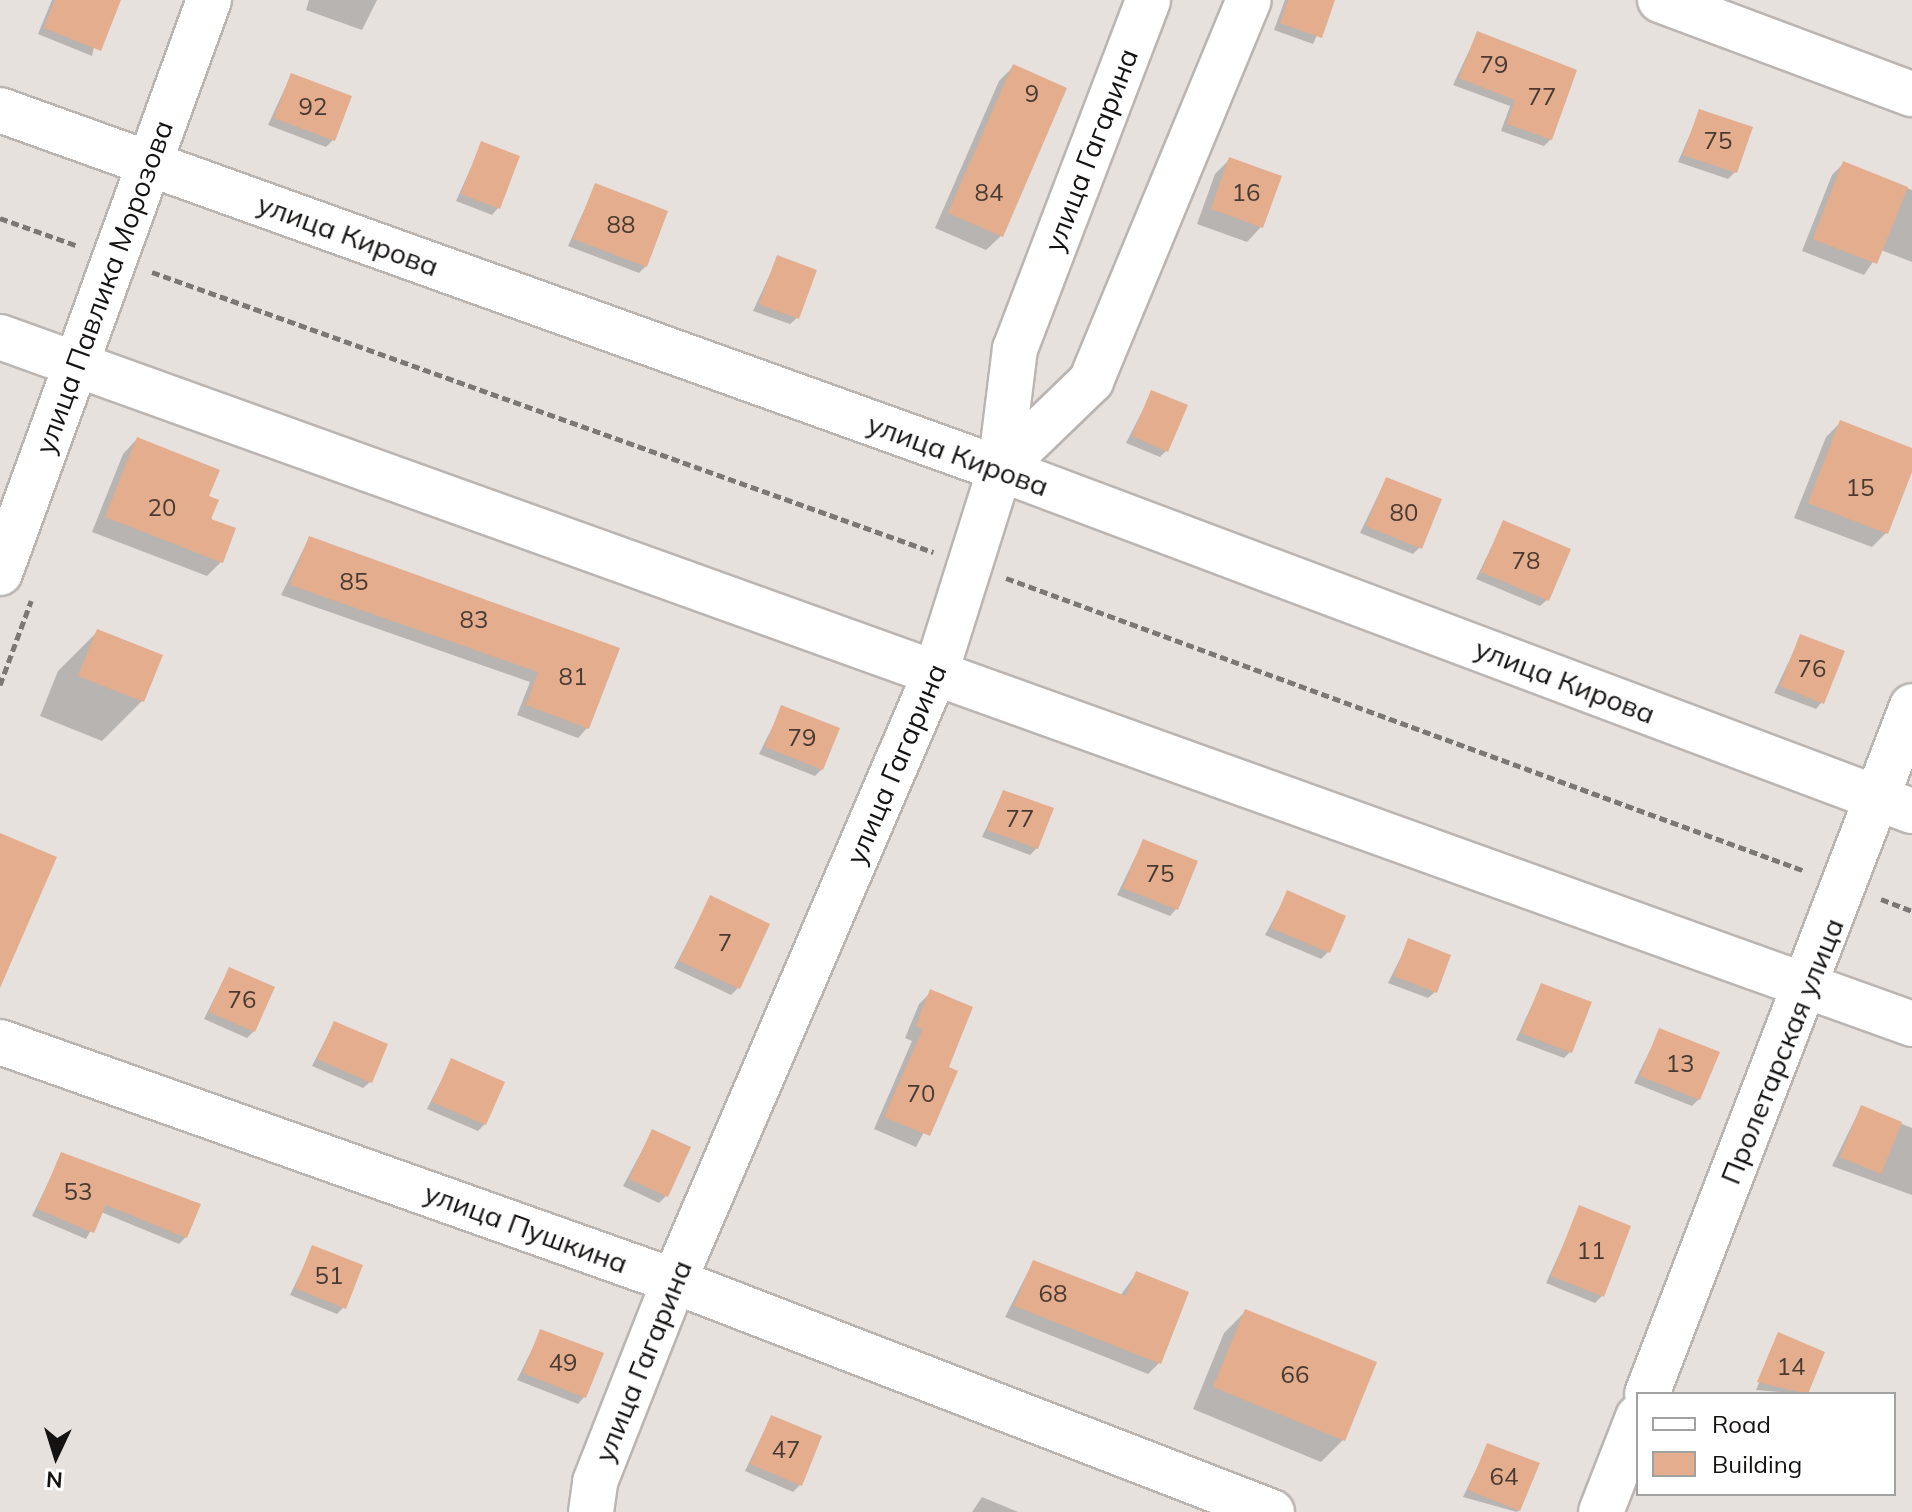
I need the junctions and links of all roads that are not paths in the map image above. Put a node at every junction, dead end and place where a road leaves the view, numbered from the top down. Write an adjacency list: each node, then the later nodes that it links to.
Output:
1 (209, 0): 7 (street, улица Павлика Морозова)
2 (1148, 0): 10 (street, улица Гагарина)
3 (1249, 0): 10 (street)
4 (1660, 0): 5 (street)
5 (1912, 94)
6 (0, 110): 7 (street, улица Кирова)
7 (148, 163): 9 (street, улица Павлика Морозова); 10 (street, улица Кирова)
8 (0, 337): 9 (street)
9 (78, 365): 11 (street, улица Павлика Морозова); 12 (street)
10 (1000, 469): 12 (street, улица Гагарина); 14 (street, улица Кирова)
11 (0, 573)
12 (937, 669): 15 (street); 18 (street, улица Гагарина)
13 (1912, 706): 14 (street, Пролетарская улица)
14 (1896, 805): 15 (street, Пролетарская улица)
15 (1808, 984): 16 (street); 19 (street, Пролетарская улица)
16 (1912, 1024)
17 (0, 1042): 18 (street, улица Пушкина)
18 (674, 1281): 21 (street, улица Гагарина); 22 (street, улица Пушкина)
19 (1648, 1392)
20 (1636, 1422): 23 (street)
21 (591, 1512)
22 (1272, 1512)
23 (1601, 1512)

